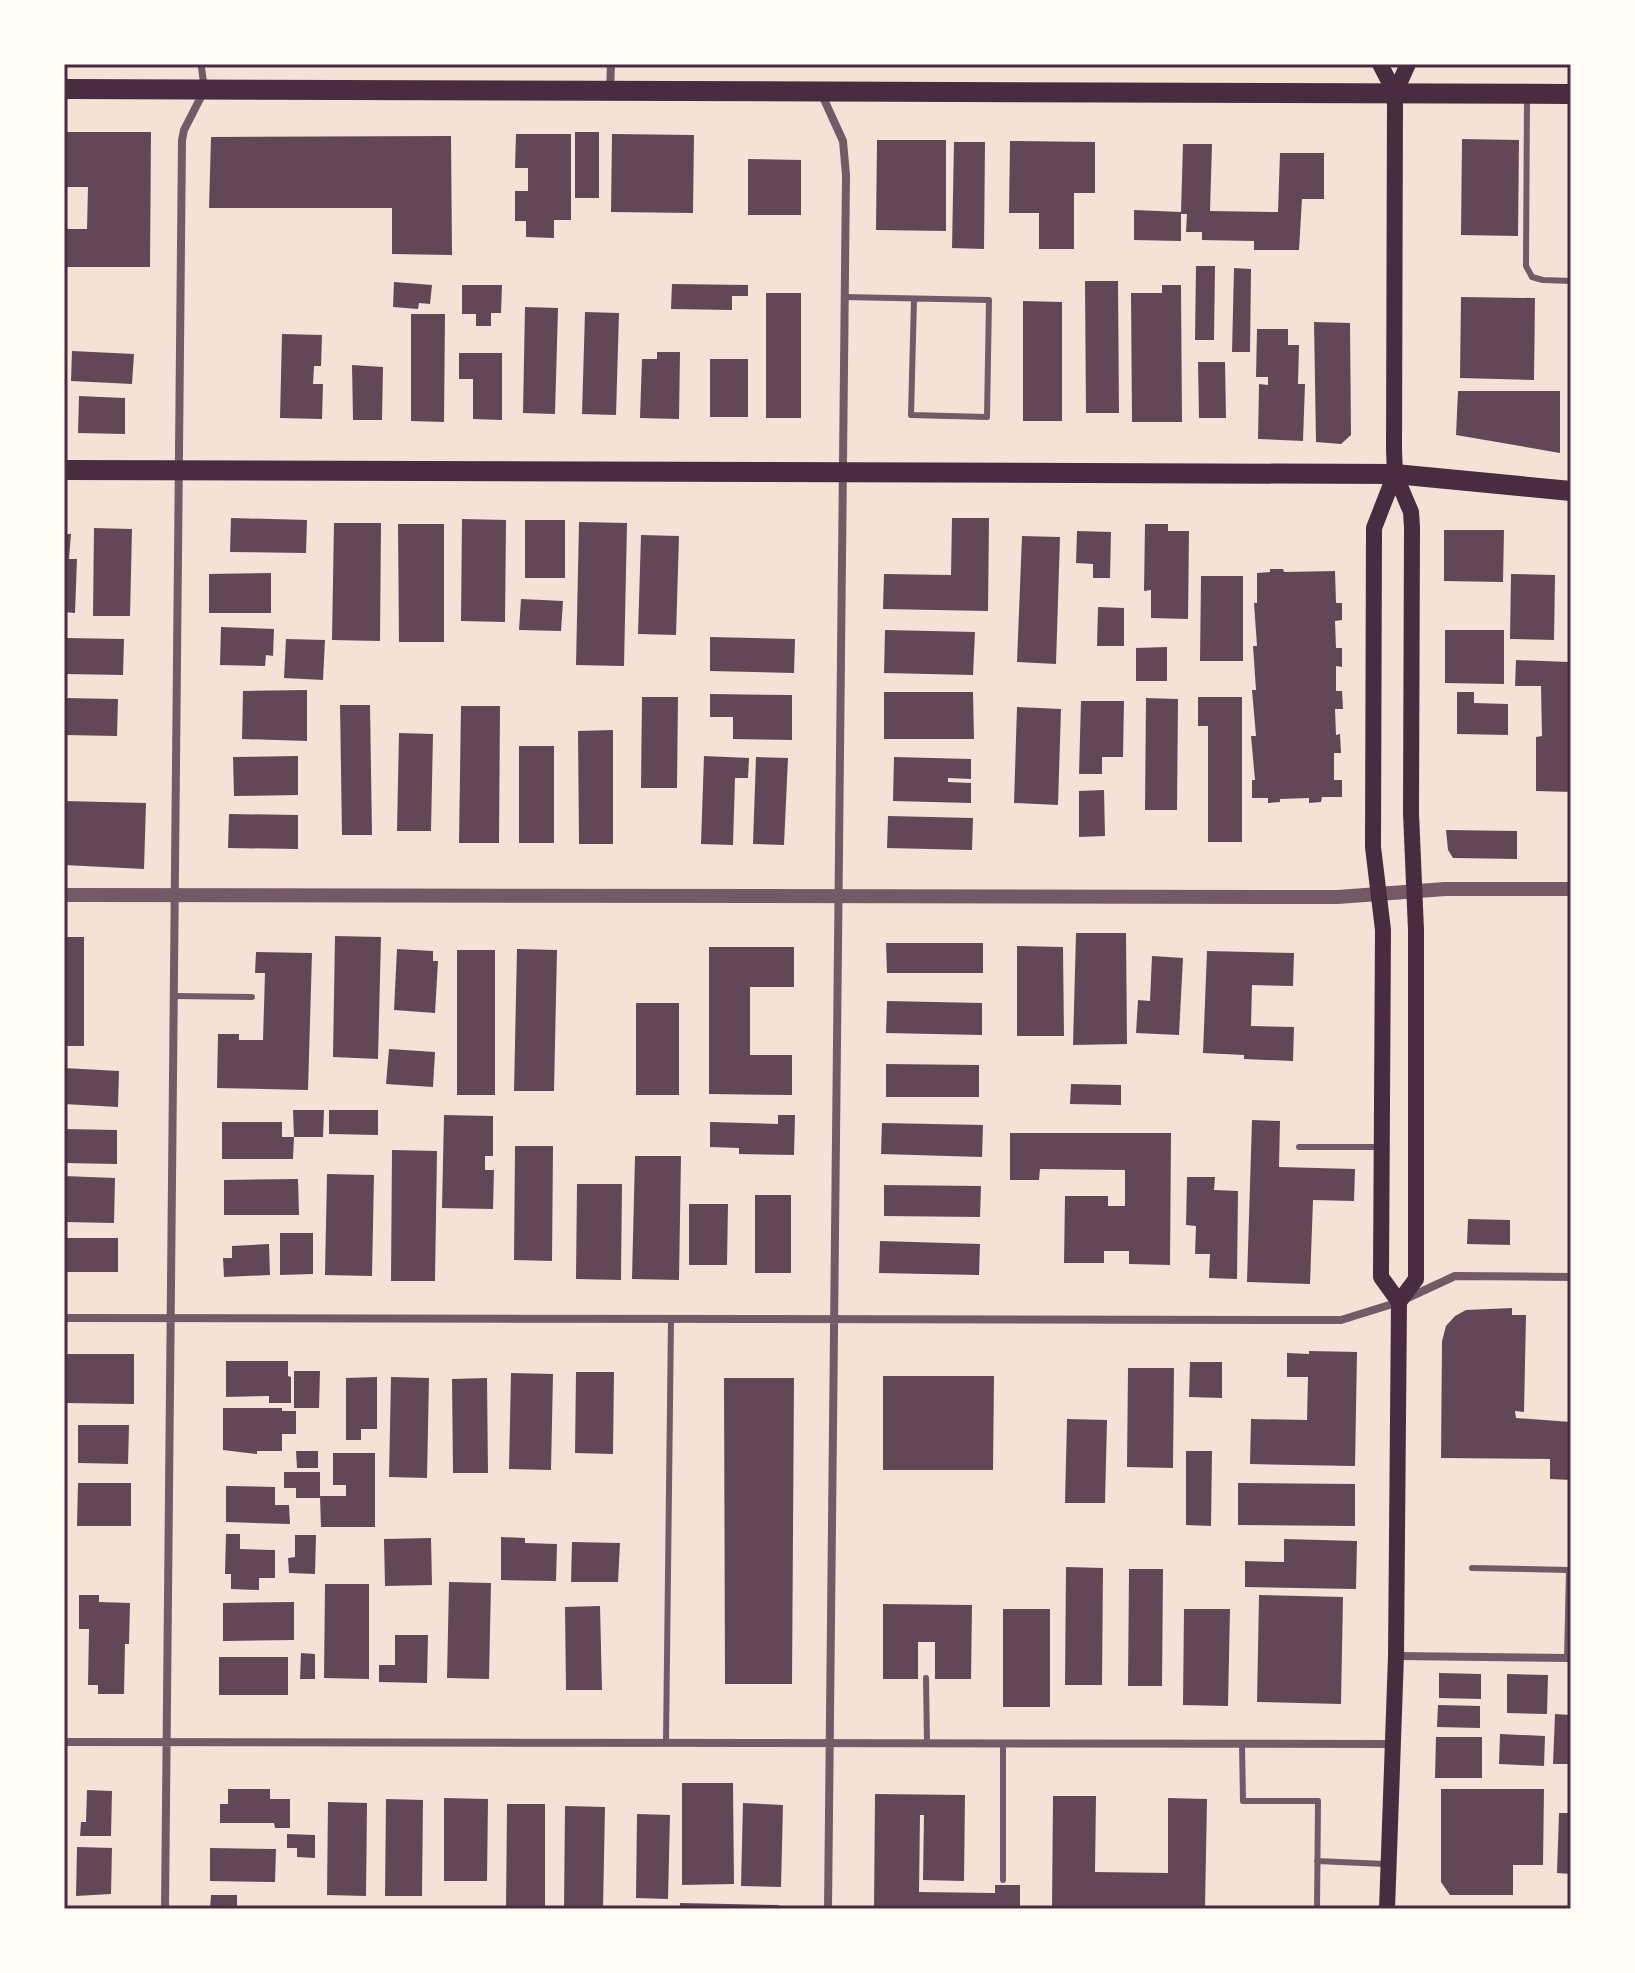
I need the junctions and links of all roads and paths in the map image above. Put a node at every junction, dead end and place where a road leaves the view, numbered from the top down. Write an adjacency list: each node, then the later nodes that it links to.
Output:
1 (201, 64): 6 (street)
2 (611, 64): 8 (street)
3 (1380, 64): 9 (main road)
4 (1408, 64): 9 (main road)
5 (64, 89): 6 (main road)
6 (205, 90): 8 (main road); 16 (street)
7 (820, 90): 8 (main road); 9 (main road); 13 (street)
8 (610, 91)
9 (1395, 93): 10 (main road); 18 (main road)
10 (1527, 93): 11 (main road); 12 (lane)
11 (1571, 94)
12 (1571, 281)
13 (844, 297): 14 (lane); 17 (street)
14 (914, 299): 14 (lane)
15 (64, 470): 16 (main road)
16 (180, 470): 17 (main road); 24 (street)
17 (842, 471): 18 (main road); 25 (street)
18 (1395, 474): 19 (main road); 21 (main road); 22 (main road)
19 (1571, 491)
20 (1571, 889): 21 (street)
21 (1415, 891): 22 (street); 31 (main road)
22 (1377, 893): 25 (street); 29 (main road)
23 (64, 895): 24 (street)
24 (173, 895): 25 (street); 26 (street)
25 (839, 897): 35 (street)
26 (173, 996): 27 (lane); 33 (street)
27 (252, 997)
28 (1299, 1147): 29 (lane)
29 (1383, 1147): 31 (main road)
30 (1571, 1277): 31 (street)
31 (1399, 1302): 35 (street); 37 (main road)
32 (64, 1318): 33 (street)
33 (172, 1318): 34 (street); 41 (street)
34 (671, 1319): 35 (street); 42 (lane)
35 (835, 1319): 43 (street)
36 (1472, 1568): 38 (lane)
37 (1396, 1656): 38 (street); 47 (main road)
38 (1569, 1658)
39 (926, 1678): 44 (lane)
40 (64, 1742): 41 (street)
41 (167, 1743): 42 (street); 51 (street)
42 (666, 1743): 43 (street)
43 (830, 1743): 44 (street); 52 (street)
44 (927, 1743): 45 (street)
45 (1003, 1744): 46 (street); 50 (lane)
46 (1242, 1744): 47 (street); 48 (lane)
47 (1393, 1744): 49 (main road)
48 (1317, 1861): 49 (lane); 53 (lane)
49 (1389, 1864): 54 (main road)
50 (1003, 1880)
51 (165, 1909)
52 (828, 1909)
53 (1317, 1909)
54 (1387, 1909)

